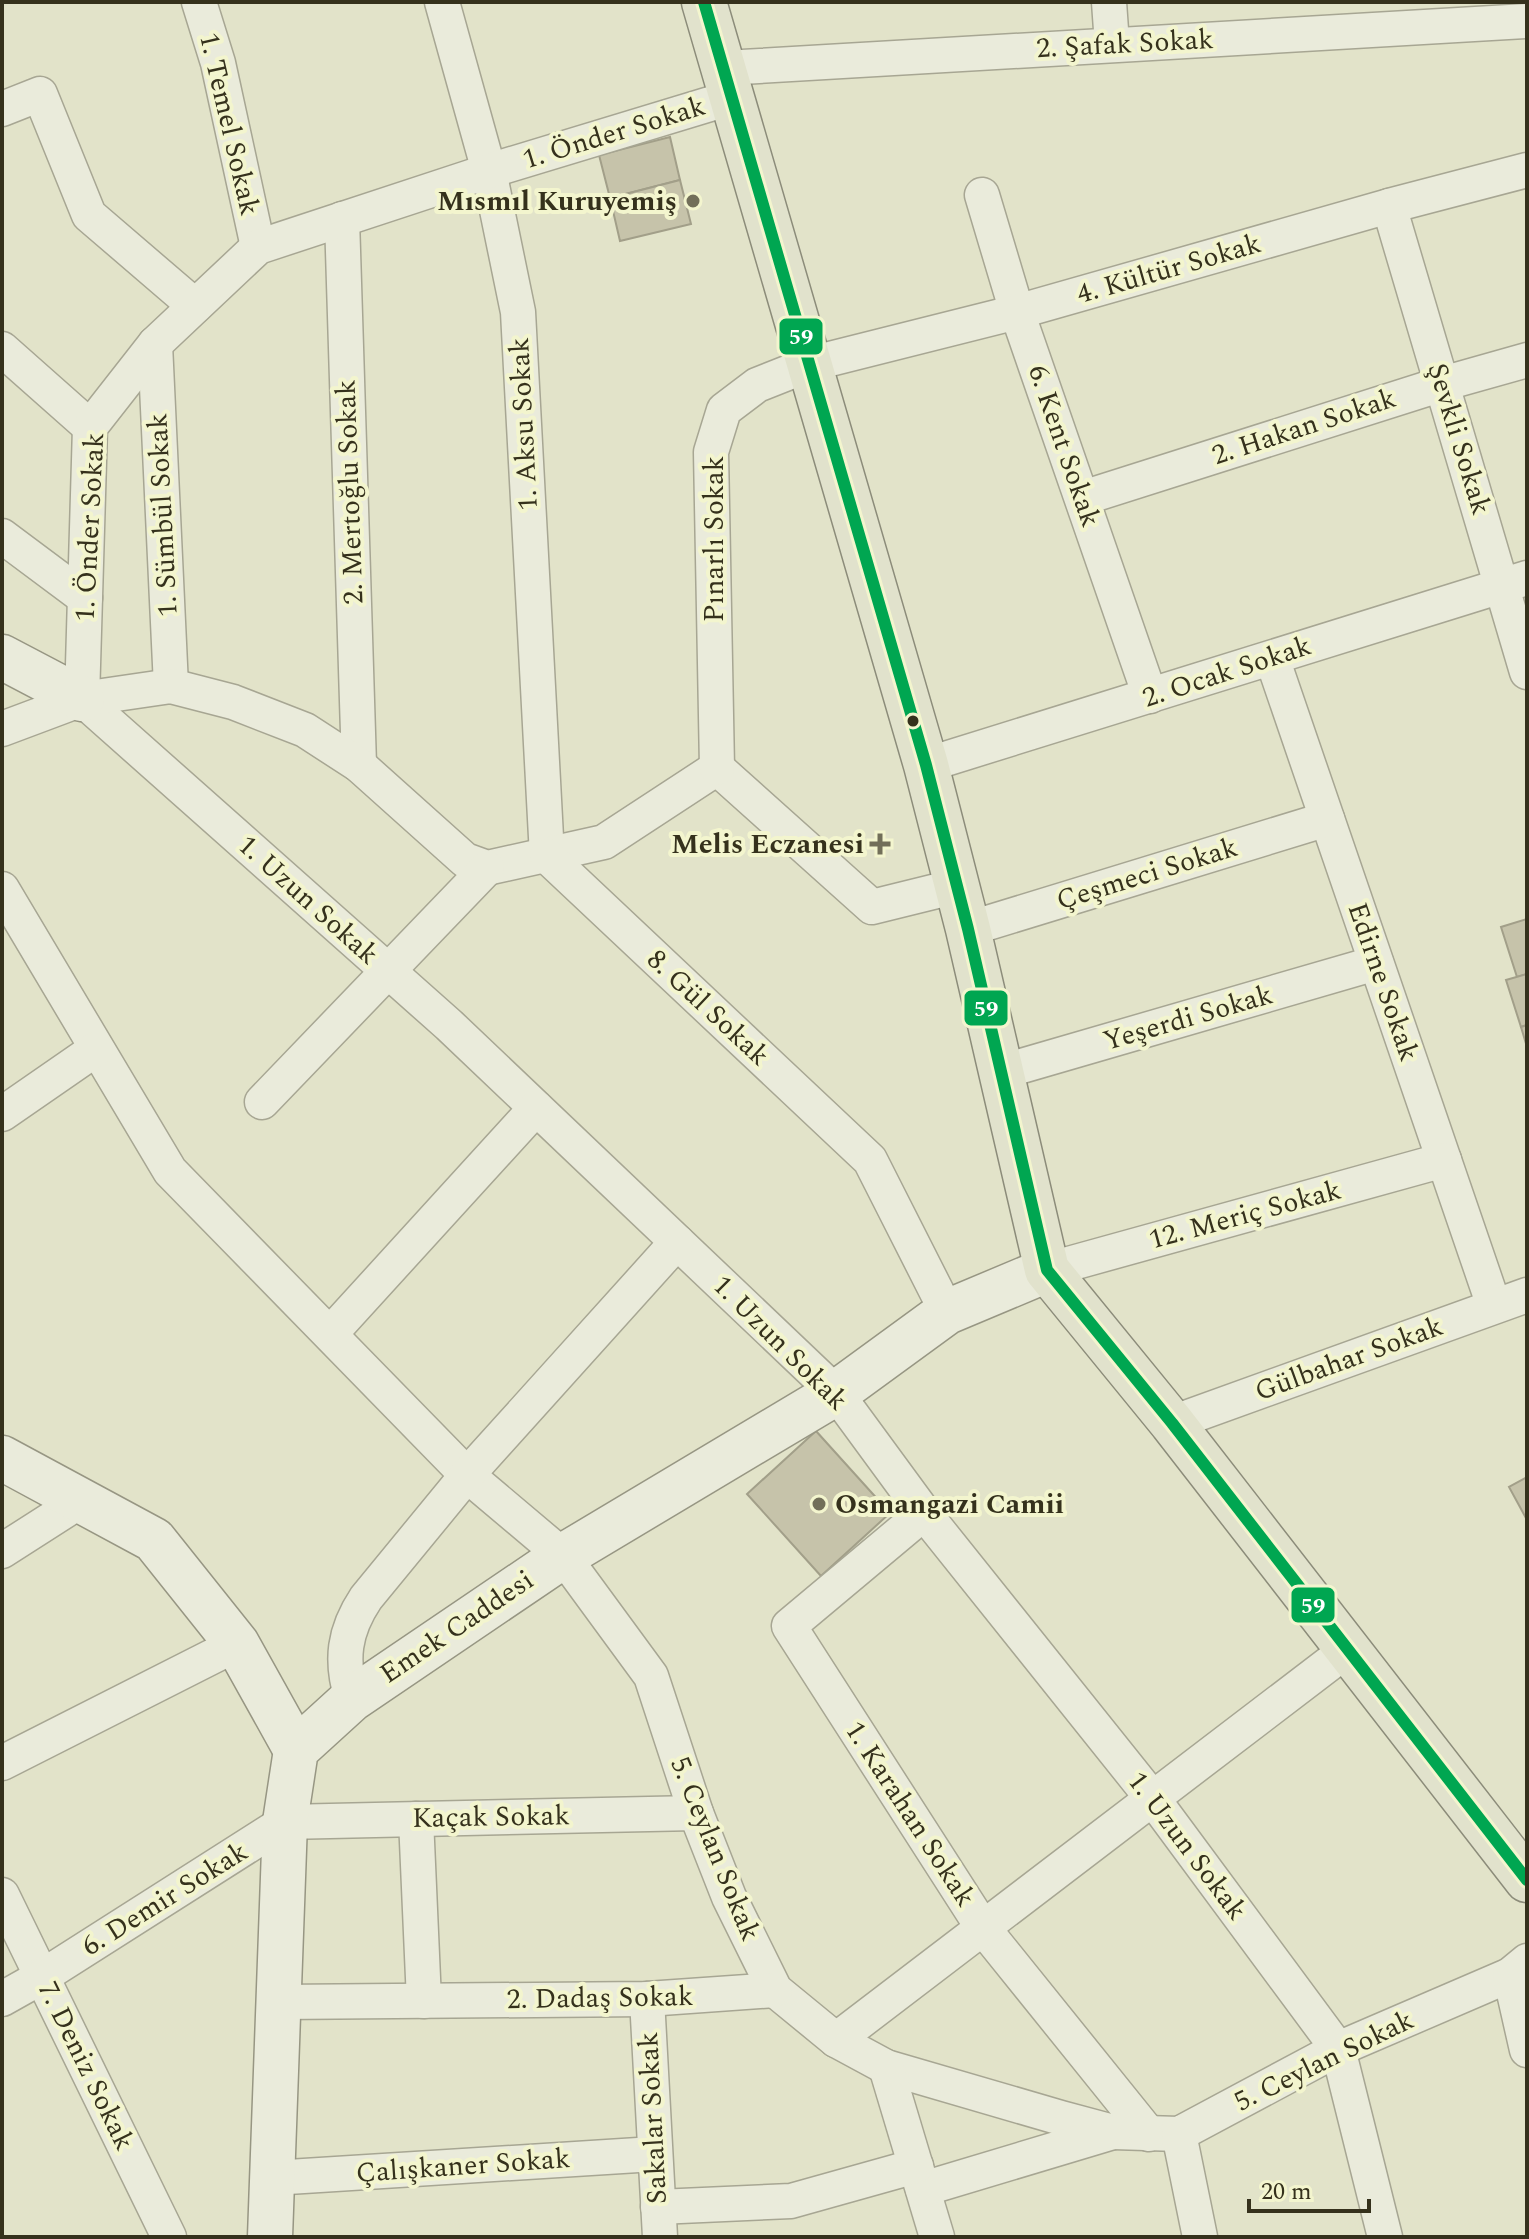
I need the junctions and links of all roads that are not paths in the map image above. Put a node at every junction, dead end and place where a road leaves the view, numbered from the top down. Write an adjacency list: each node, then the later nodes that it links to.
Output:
1 (199, 2): 15 (street, 1. Temel Sokak)
2 (442, 2): 11 (street, 1. Aksu Sokak)
3 (704, 2): 8 (main road)
4 (1109, 2): 7 (street)
5 (1390, 15): 6 (street, 2. Şafak Sokak); 7 (street, 2. Şafak Sokak)
6 (1527, 21)
7 (1112, 44): 8 (street, 2. Şafak Sokak)
8 (728, 82): 11 (street, 1. Önder Sokak); 21 (main road)
9 (2, 109): 16 (street)
10 (1527, 170): 13 (street, 4. Kültür Sokak)
11 (489, 171): 14 (street, 1. Önder Sokak); 39 (street, 1. Aksu Sokak)
12 (982, 195): 17 (street, 6. Kent Sokak)
13 (1389, 206): 17 (street, 4. Kültür Sokak); 22 (street, Şevkli Sokak)
14 (342, 219): 15 (street, 1. Önder Sokak); 35 (street, 2. Mertoğlu Sokak)
15 (258, 247): 16 (street, 1. Önder Sokak)
16 (195, 306): 18 (street, 1. Önder Sokak)
17 (1017, 312): 21 (street, 4. Kültür Sokak); 24 (street, 6. Kent Sokak)
18 (155, 344): 23 (street, 1. Önder Sokak); 31 (street, 1. Sümbül Sokak)
19 (2, 349): 23 (street)
20 (1527, 360): 22 (street, 2. Hakan Sokak)
21 (810, 364): 36 (main road); 37 (street, Pınarlı Sokak)
22 (1442, 384): 24 (street, 2. Hakan Sokak); 26 (street, Şevkli Sokak)
23 (90, 427): 27 (street, 1. Önder Sokak)
24 (1083, 498): 32 (street, 6. Kent Sokak)
25 (2, 536): 27 (street)
26 (1515, 581): 29 (street, 2. Ocak Sokak); 30 (street, Şevkli Sokak)
27 (85, 598): 33 (street, 1. Önder Sokak)
28 (2, 657): 33 (street)
29 (1272, 658): 32 (street, 2. Ocak Sokak); 38 (street, Edirne Sokak)
30 (1527, 672)
31 (171, 686): 33 (street); 35 (street)
32 (1150, 696): 36 (street, 2. Ocak Sokak)
33 (82, 699): 34 (street); 45 (street, 1. Uzun Sokak)
34 (2, 729)
35 (359, 765): 40 (street)
36 (926, 765): 41 (main road)
37 (717, 768): 39 (street); 41 (street)
38 (1327, 819): 43 (street, Çeşmeci Sokak); 44 (street, Edirne Sokak)
39 (547, 856): 40 (street); 56 (street, 8. Gül Sokak)
40 (487, 868): 45 (street)
41 (957, 886): 43 (main road)
42 (2, 889): 46 (street, 5. Ceylan Sokak)
43 (968, 929): 47 (main road)
44 (1376, 963): 47 (street, Yeşerdi Sokak); 51 (street, Edirne Sokak)
45 (388, 971): 48 (street); 49 (street, 1. Uzun Sokak)
46 (96, 1049): 50 (street); 57 (street, 5. Ceylan Sokak)
47 (1001, 1072): 53 (main road)
48 (262, 1102)
49 (536, 1108): 52 (street, 1. Uzun Sokak); 57 (street)
50 (2, 1114)
51 (1444, 1160): 53 (street, 12. Meriç Sokak); 55 (street, Edirne Sokak)
52 (677, 1242): 58 (street, 1. Uzun Sokak); 61 (street)
53 (1047, 1270): 56 (street, Emek Caddesi); 59 (main road)
54 (1527, 1295): 55 (street, Gülbahar Sokak)
55 (1494, 1306): 59 (street, Gülbahar Sokak)
56 (947, 1312): 58 (street, Emek Caddesi)
57 (330, 1334): 61 (street, 5. Ceylan Sokak)
58 (836, 1393): 63 (street, 1. Uzun Sokak); 65 (street, Emek Caddesi)
59 (1172, 1423): 67 (main road)
60 (2, 1458): 62 (street)
61 (467, 1475): 65 (street, 5. Ceylan Sokak); 68 (street)
62 (80, 1501): 64 (street); 66 (street)
63 (924, 1513): 71 (street, 1. Uzun Sokak); 77 (street, 1. Karahan Sokak)
64 (2, 1551)
65 (563, 1556): 68 (street, Emek Caddesi); 72 (street, 5. Ceylan Sokak)
66 (237, 1644): 69 (street); 70 (street)
67 (1347, 1650): 71 (street); 75 (main road)
68 (352, 1699): 69 (street, Emek Caddesi)
69 (296, 1750): 74 (street)
70 (2, 1763)
71 (1153, 1799): 77 (street); 86 (street, 1. Uzun Sokak)
72 (696, 1813): 73 (street, Kaçak Sokak); 80 (street, 5. Ceylan Sokak)
73 (416, 1819): 74 (street, Kaçak Sokak); 83 (street)
74 (285, 1822): 79 (street, 6. Demir Sokak); 84 (street)
75 (1527, 1880)
76 (2, 1895): 79 (street, 7. Deniz Sokak)
77 (983, 1928): 85 (street); 90 (street, 1. Karahan Sokak)
78 (1518, 1968): 86 (street, 5. Ceylan Sokak); 87 (street)
79 (43, 1976): 81 (street, 6. Demir Sokak); 95 (street, 7. Deniz Sokak)
80 (775, 1990): 82 (street, 2. Dadaş Sokak); 85 (street, 5. Ceylan Sokak)
81 (2, 1999)
82 (647, 1999): 83 (street, 2. Dadaş Sokak); 91 (street, Sakalar Sokak)
83 (424, 2001): 84 (street, 2. Dadaş Sokak)
84 (280, 2002): 92 (street)
85 (836, 2040): 88 (street, 5. Ceylan Sokak)
86 (1338, 2049): 90 (street, 5. Ceylan Sokak); 99 (street, 1. Uzun Sokak)
87 (1527, 2050)
88 (886, 2067): 89 (street, 5. Ceylan Sokak); 93 (street)
89 (1113, 2132): 90 (street, 5. Ceylan Sokak); 93 (street, 5. Ceylan Sokak)
90 (1164, 2134): 98 (street)
91 (654, 2154): 92 (street, Çalışkaner Sokak); 94 (street, Sakalar Sokak)
92 (272, 2178): 96 (street)
93 (920, 2178): 94 (street, 5. Ceylan Sokak); 97 (street)
94 (659, 2222)
95 (169, 2237)
96 (270, 2237)
97 (937, 2237)
98 (1200, 2237)
99 (1385, 2237)

